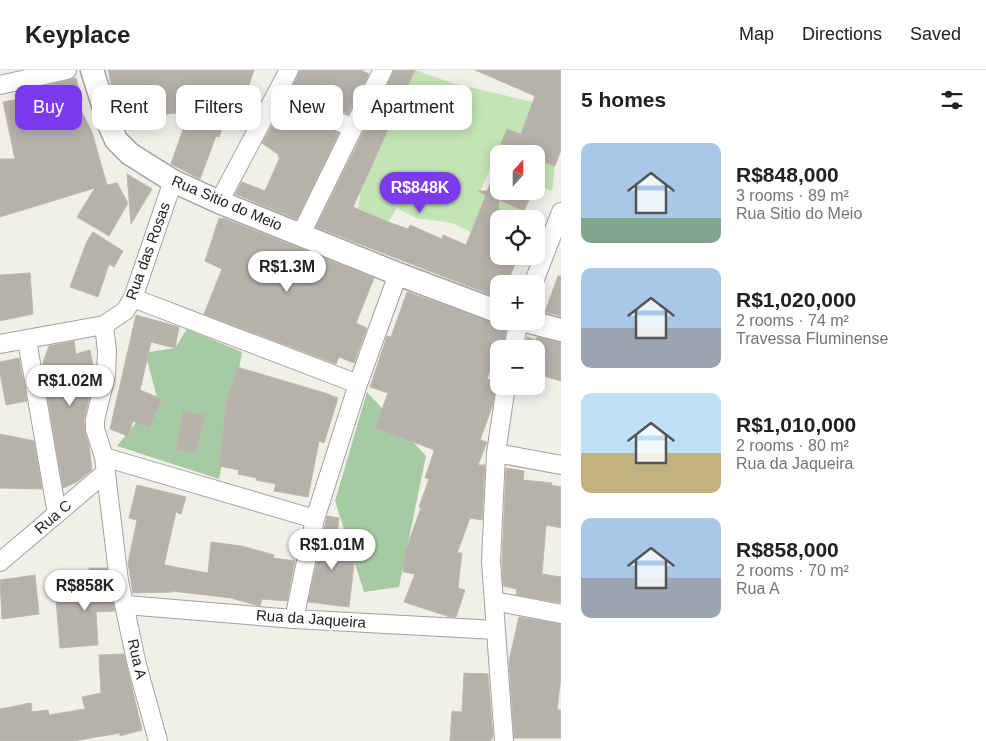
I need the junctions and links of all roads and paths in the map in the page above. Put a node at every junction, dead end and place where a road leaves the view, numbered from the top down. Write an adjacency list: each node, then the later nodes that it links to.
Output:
1 (67, 70): 7 (street)
2 (92, 70): 11 (street, Rua Sitio do Meio)
3 (289, 70): 5 (street)
4 (383, 70): 6 (street)
5 (282, 85)
6 (375, 85)
7 (0, 86)
8 (271, 108): 12 (street)
9 (343, 124): 10 (street)
10 (353, 128): 14 (street)
11 (173, 181): 12 (street, Rua Sitio do Meio); 17 (street, Rua das Rosas)
12 (219, 202): 14 (street, Rua Sitio do Meio)
13 (561, 212): 16 (street)
14 (301, 234): 15 (street, Rua Sitio do Meio)
15 (398, 274): 18 (street, Rua Sitio do Meio); 24 (street)
16 (536, 275)
17 (133, 298): 19 (street, Rua das Rosas); 24 (street)
18 (490, 309)
19 (104, 325): 22 (street, Rua das Rosas); 27 (street, Rua A)
20 (545, 326): 21 (street)
21 (561, 330)
22 (26, 340): 23 (street, Rua das Rosas); 29 (street)
23 (0, 344)
24 (358, 384): 30 (street)
25 (505, 395): 26 (street)
26 (496, 453): 28 (street); 32 (street)
27 (105, 464): 29 (street, Rua C); 30 (street); 33 (street, Rua A)
28 (561, 464)
29 (57, 514): 31 (street, Rua C)
30 (315, 519): 35 (street)
31 (0, 562)
32 (494, 601): 34 (street); 36 (street)
33 (126, 605): 35 (street, Rua da Jaqueira); 37 (street, Rua A)
34 (561, 614)
35 (294, 619): 36 (street, Rua da Jaqueira)
36 (496, 630): 38 (street)
37 (158, 741)
38 (504, 741)

